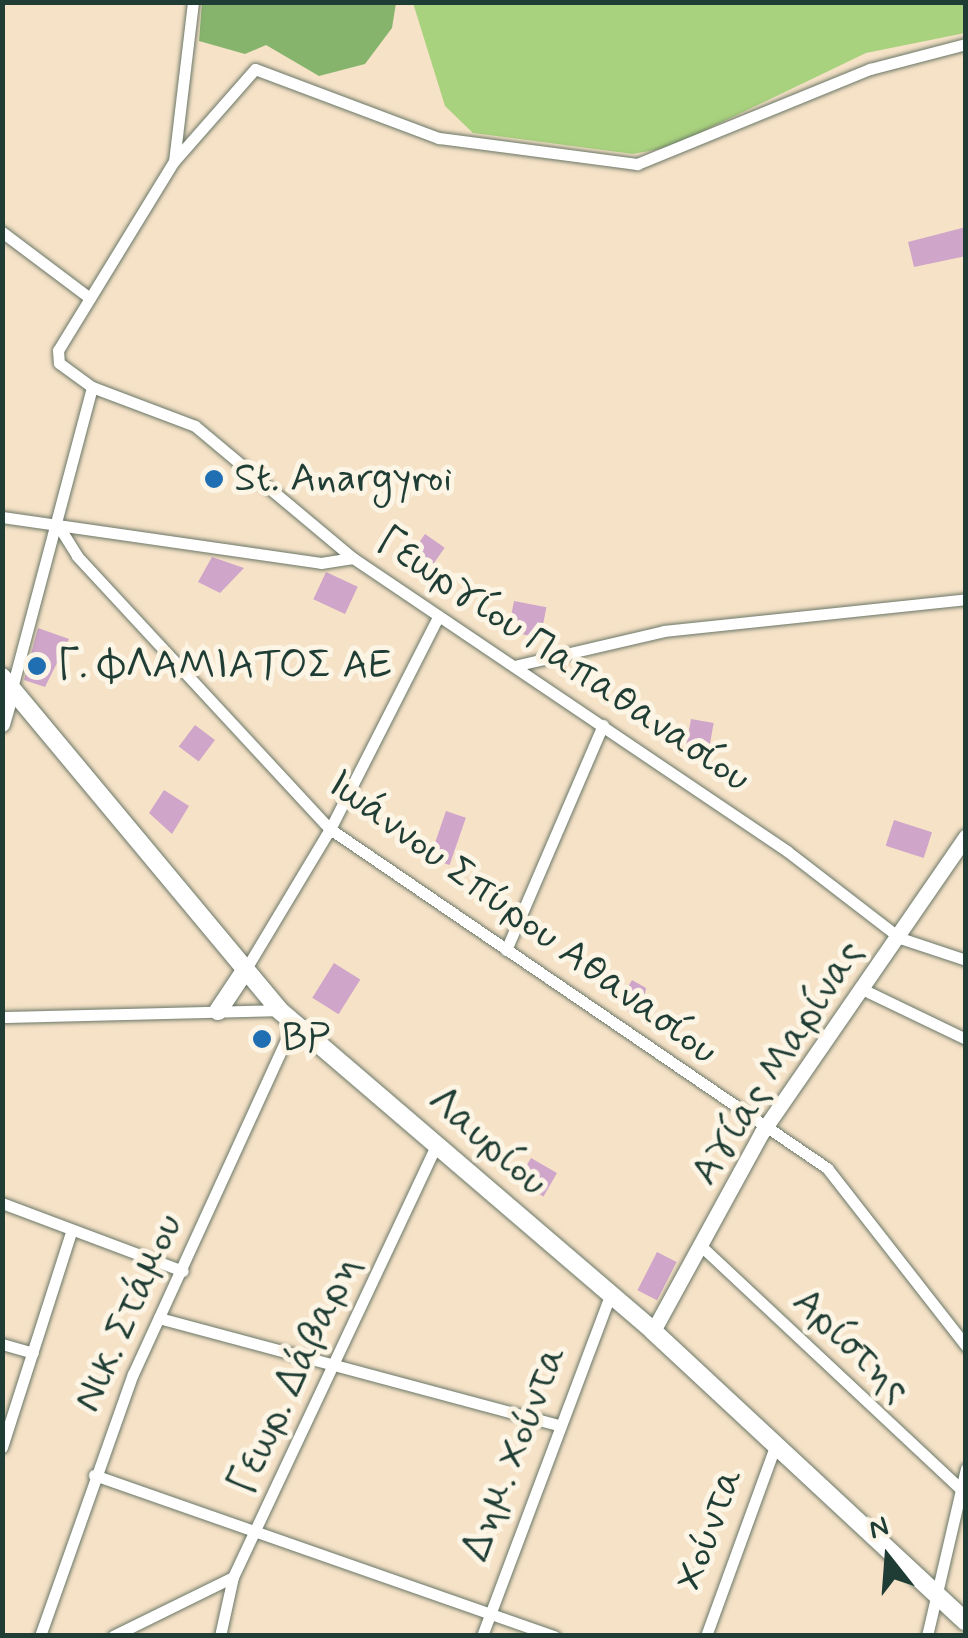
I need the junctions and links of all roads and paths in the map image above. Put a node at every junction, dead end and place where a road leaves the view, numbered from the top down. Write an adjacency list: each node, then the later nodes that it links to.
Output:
1 (193, 2): 3 (street, Γεωργίου Παπαθανασίου)
2 (966, 44): 3 (street)
3 (174, 161): 5 (street, Γεωργίου Παπαθανασίου)
4 (2, 232): 5 (street)
5 (90, 298): 6 (street, Γεωργίου Παπαθανασίου)
6 (92, 387): 8 (street); 9 (street, Γεωργίου Παπαθανασίου)
7 (2, 517): 8 (street)
8 (56, 522): 9 (street); 13 (street); 16 (street, Ιωάννου Σπύρου Αθανασίου)
9 (353, 558): 11 (street, Γεωργίου Παπαθανασίου)
10 (966, 599): 12 (street)
11 (438, 617): 12 (street, Γεωργίου Παπαθανασίου); 16 (street)
12 (514, 666): 15 (street, Γεωργίου Παπαθανασίου)
13 (7, 682): 14 (street); 21 (main road, Λαυρίου)
14 (2, 724)
15 (602, 725): 18 (street, Γεωργίου Παπαθανασίου); 19 (street)
16 (330, 829): 19 (street, Ιωάννου Σπύρου Αθανασίου); 21 (street)
17 (966, 836): 18 (street, Αγίας Μαρίνας)
18 (900, 938): 20 (street, Γεωργίου Παπαθανασίου); 22 (street, Αγίας Μαρίνας)
19 (506, 950): 28 (street, Ιωάννου Σπύρου Αθανασίου)
20 (966, 960)
21 (244, 972): 23 (main road, Λαυρίου); 24 (main road)
22 (862, 989): 27 (street); 28 (street, Αγίας Μαρίνας)
23 (280, 1010): 24 (street); 26 (main road, Λαυρίου)
24 (218, 1012): 25 (street)
25 (2, 1017)
26 (294, 1023): 29 (main road, Λαυρίου); 33 (street, Νικ. Στάμου)
27 (966, 1039)
28 (762, 1132): 32 (street, Αγίας Μαρίνας); 38 (street, Ιωάννου Σπύρου Αθανασίου)
29 (437, 1144): 34 (main road, Λαυρίου); 40 (street, Γεωρ. Δάβαρη)
30 (2, 1203): 31 (street)
31 (71, 1232): 33 (street); 39 (street)
32 (701, 1246): 36 (street, Αγίας Μαρίνας); 46 (street, Αρίστης)
33 (183, 1271): 35 (street, Νικ. Στάμου)
34 (610, 1294): 36 (main road, Λαυρίου); 41 (street, Δημ. Χούντα)
35 (159, 1318): 40 (street); 45 (street, Νικ. Στάμου)
36 (652, 1331): 42 (main road, Λαυρίου)
37 (2, 1344): 39 (street)
38 (966, 1346)
39 (33, 1353): 43 (street)
40 (334, 1366): 41 (street); 47 (street, Γεωρ. Δάβαρη)
41 (558, 1425): 50 (street, Δημ. Χούντα)
42 (775, 1446): 49 (main road, Λαυρίου); 57 (street, Χούντα)
43 (2, 1447)
44 (966, 1468): 46 (street)
45 (94, 1476): 47 (street); 52 (street, Νικ. Στάμου)
46 (960, 1488): 49 (street)
47 (258, 1532): 48 (street, Γεωρ. Δάβαρη); 50 (street)
48 (234, 1578): 53 (street); 54 (street, Γεωρ. Δάβαρη)
49 (936, 1596): 51 (main road, Λαυρίου); 58 (street)
50 (490, 1613): 55 (street, Δημ. Χούντα); 56 (street)
51 (966, 1622)
52 (40, 1636)
53 (113, 1636)
54 (220, 1636)
55 (482, 1636)
56 (555, 1636)
57 (706, 1636)
58 (928, 1636)

